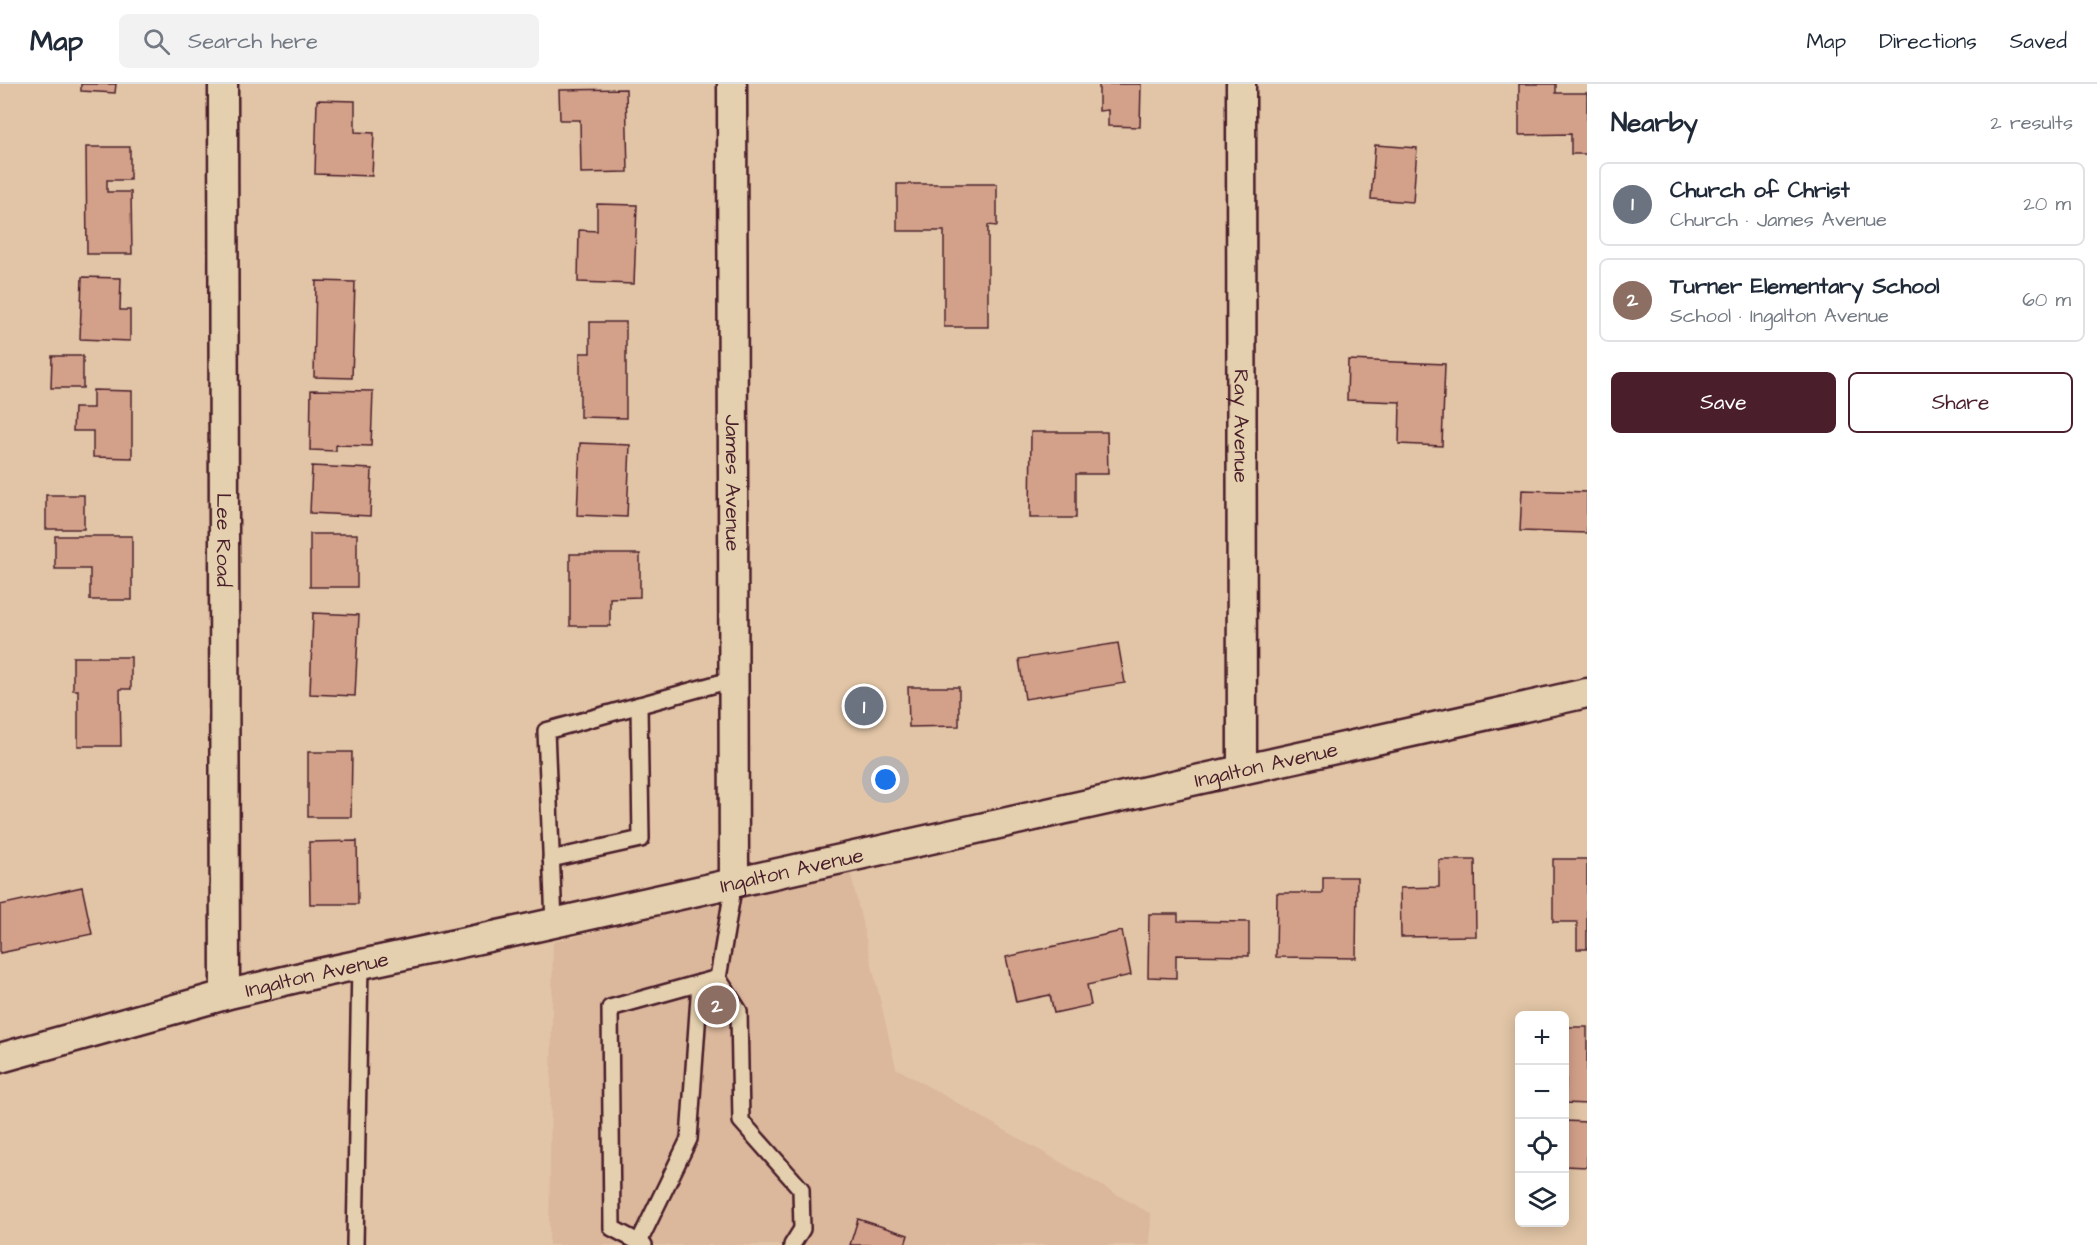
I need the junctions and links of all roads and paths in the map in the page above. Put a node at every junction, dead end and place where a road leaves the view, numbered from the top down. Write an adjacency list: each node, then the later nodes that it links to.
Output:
1 (223, 84): 14 (street, Lee Road)
2 (732, 84): 4 (street, James Avenue)
3 (1241, 84): 7 (street, Ray Avenue)
4 (734, 679): 6 (lane); 9 (street, James Avenue)
5 (1587, 693): 7 (street, Ingalton Avenue)
6 (639, 705): 8 (lane); 8 (lane)
7 (1242, 769): 9 (street, Ingalton Avenue)
8 (551, 859): 10 (lane)
9 (734, 883): 10 (street, Ingalton Avenue); 12 (lane)
10 (554, 922): 11 (street, Ingalton Avenue)
11 (360, 964): 14 (street, Ingalton Avenue); 17 (lane)
12 (718, 978): 13 (lane); 18 (lane)
13 (700, 983): 16 (lane); 16 (lane)
14 (225, 995): 15 (street, Ingalton Avenue)
15 (0, 1058)
16 (642, 1244)
17 (355, 1245)
18 (792, 1245)

